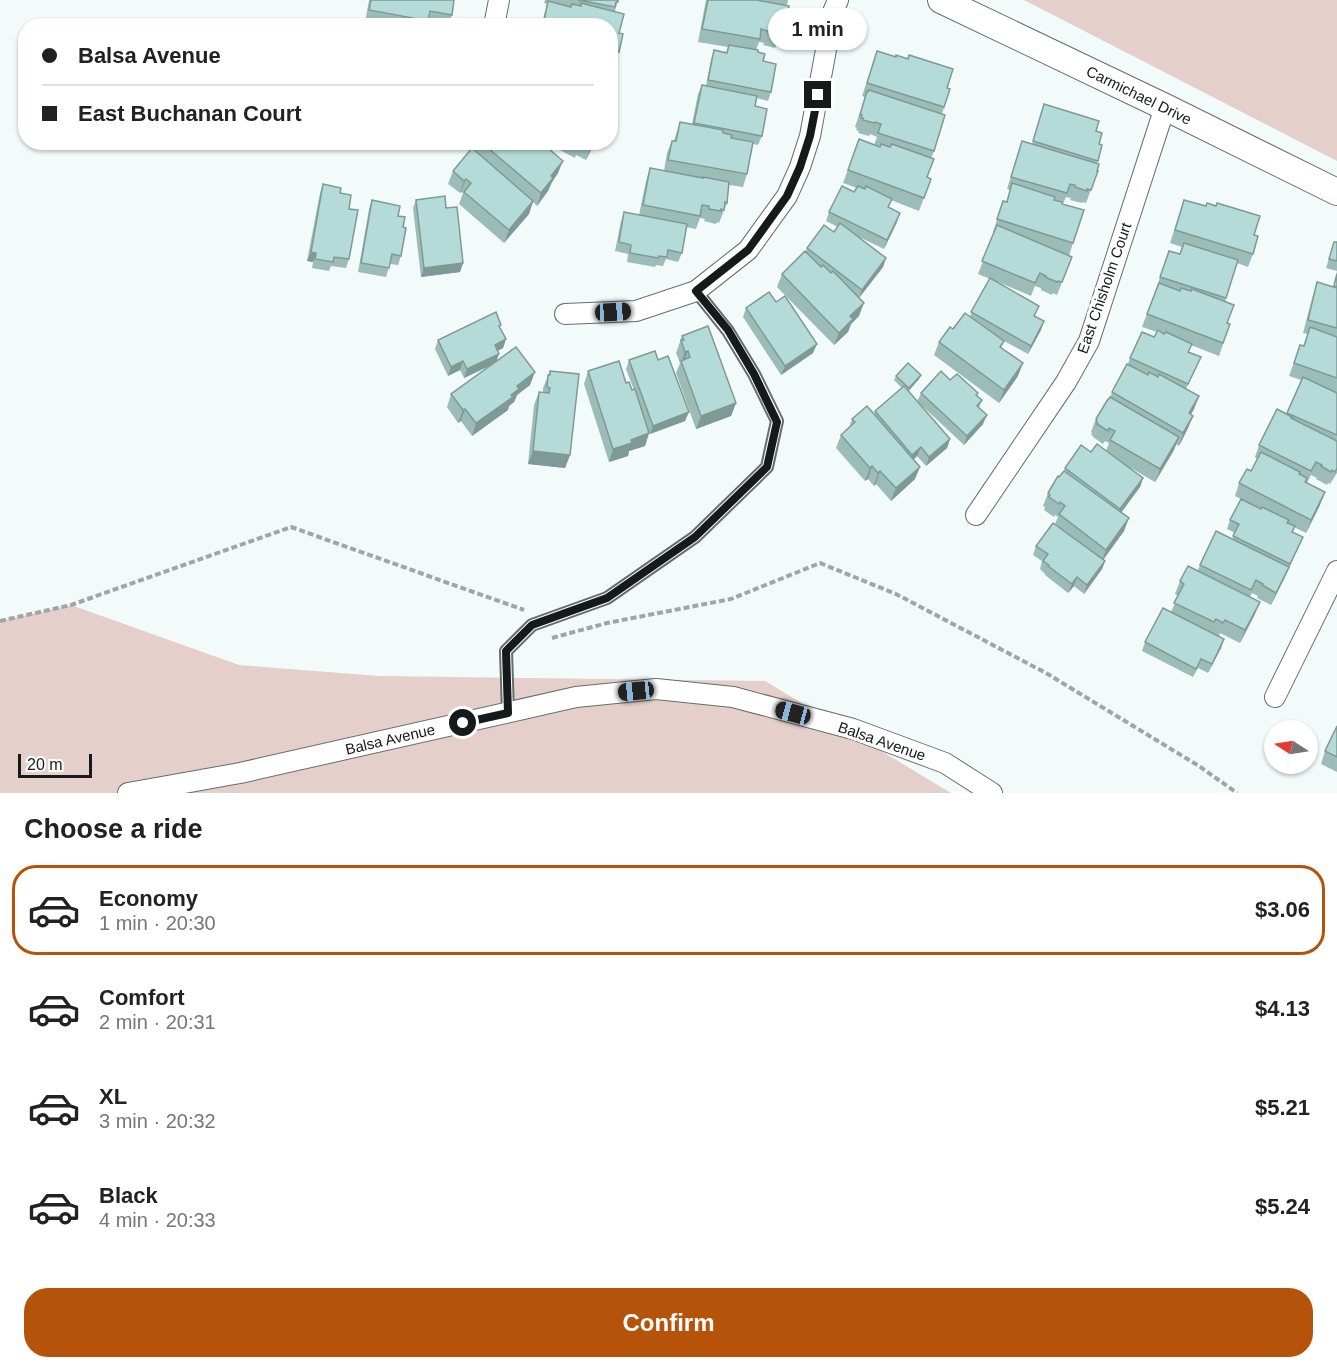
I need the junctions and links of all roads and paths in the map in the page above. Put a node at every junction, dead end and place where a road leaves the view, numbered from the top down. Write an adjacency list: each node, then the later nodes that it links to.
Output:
1 (499, 0): 4 (street)
2 (838, 0): 7 (street)
3 (940, 0): 5 (street, Carmichael Drive)
4 (496, 18)
5 (1165, 107): 6 (street, Carmichael Drive); 9 (street, East Chisholm Court)
6 (1337, 192)
7 (696, 291): 8 (street); 12 (lane)
8 (565, 314)
9 (976, 515)
10 (1337, 571): 13 (street)
11 (0, 621): 12 (path)
12 (532, 625): 14 (lane); 17 (path)
13 (1275, 697)
14 (508, 713): 15 (street, Balsa Avenue); 16 (street, Balsa Avenue)
15 (128, 793)
16 (992, 793)
17 (1237, 793)

